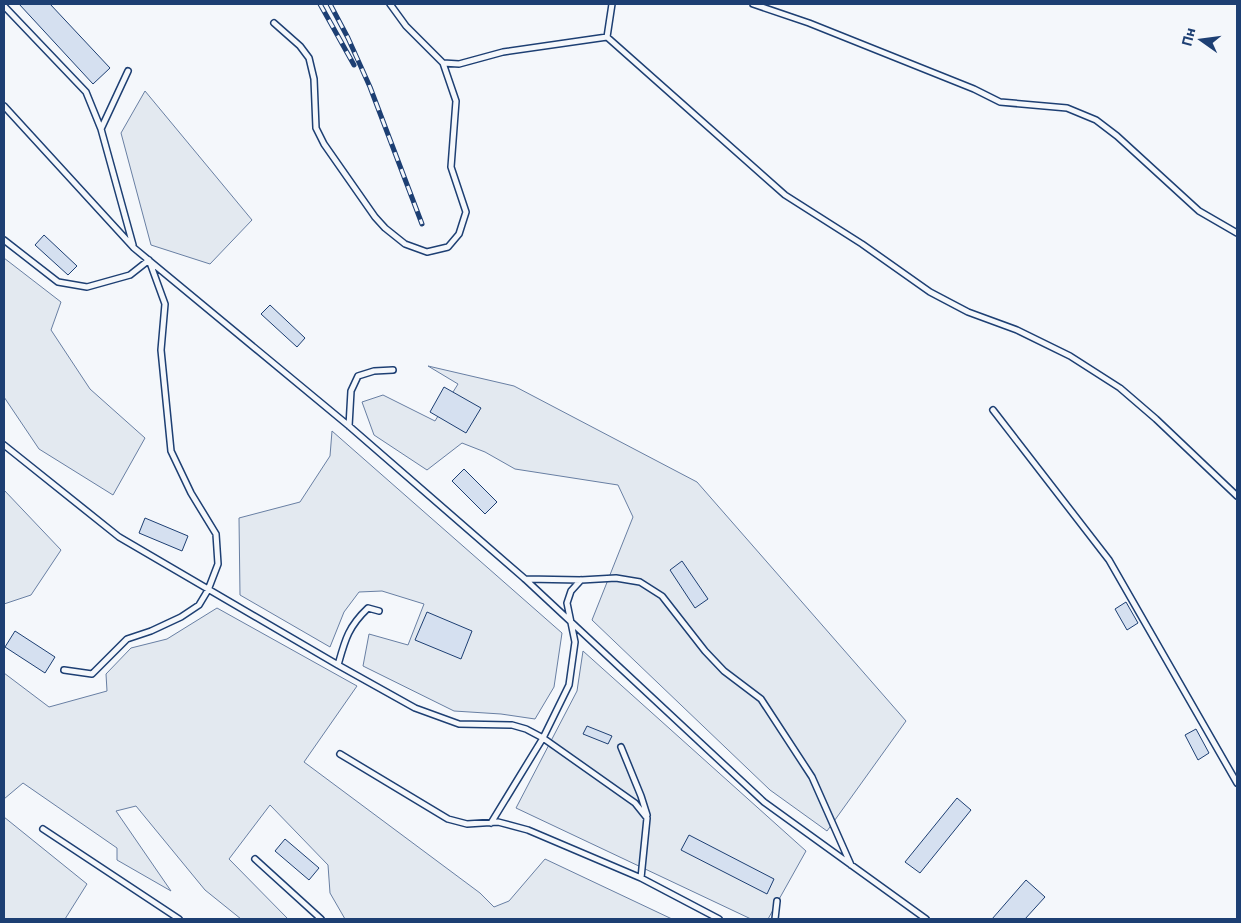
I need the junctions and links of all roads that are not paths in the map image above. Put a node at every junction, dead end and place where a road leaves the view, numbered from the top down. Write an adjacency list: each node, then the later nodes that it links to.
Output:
1 (390, 4): 7 (lane)
2 (612, 4): 6 (lane)
3 (753, 4): 11 (lane)
4 (4, 6): 10 (lane)
5 (274, 23): 7 (lane)
6 (607, 37): 7 (lane); 19 (lane)
7 (443, 63)
8 (128, 71): 10 (lane)
9 (4, 106): 13 (lane)
10 (101, 129): 13 (lane)
11 (1237, 232)
12 (4, 240): 14 (lane)
13 (134, 248): 14 (lane)
14 (148, 260): 17 (lane); 22 (lane)
15 (393, 370): 17 (lane)
16 (993, 410): 30 (lane)
17 (349, 426): 20 (lane)
18 (4, 445): 22 (lane)
19 (1237, 496)
20 (524, 579): 21 (lane); 24 (lane)
21 (581, 580): 24 (lane); 35 (lane)
22 (208, 590): 25 (lane); 26 (lane)
23 (379, 611): 25 (lane)
24 (572, 623): 27 (lane); 35 (lane)
25 (338, 666): 27 (lane)
26 (64, 670)
27 (543, 738): 31 (lane); 32 (lane)
28 (621, 747): 31 (lane)
29 (340, 754): 32 (lane)
30 (1237, 783)
31 (647, 818): 36 (lane)
32 (491, 823): 36 (lane)
33 (43, 829): 38 (lane)
34 (255, 859): 39 (lane)
35 (851, 866): 42 (lane)
36 (641, 878): 40 (lane)
37 (777, 901): 41 (lane)
38 (179, 919)
39 (321, 919)
40 (719, 919)
41 (775, 919)
42 (926, 919)

